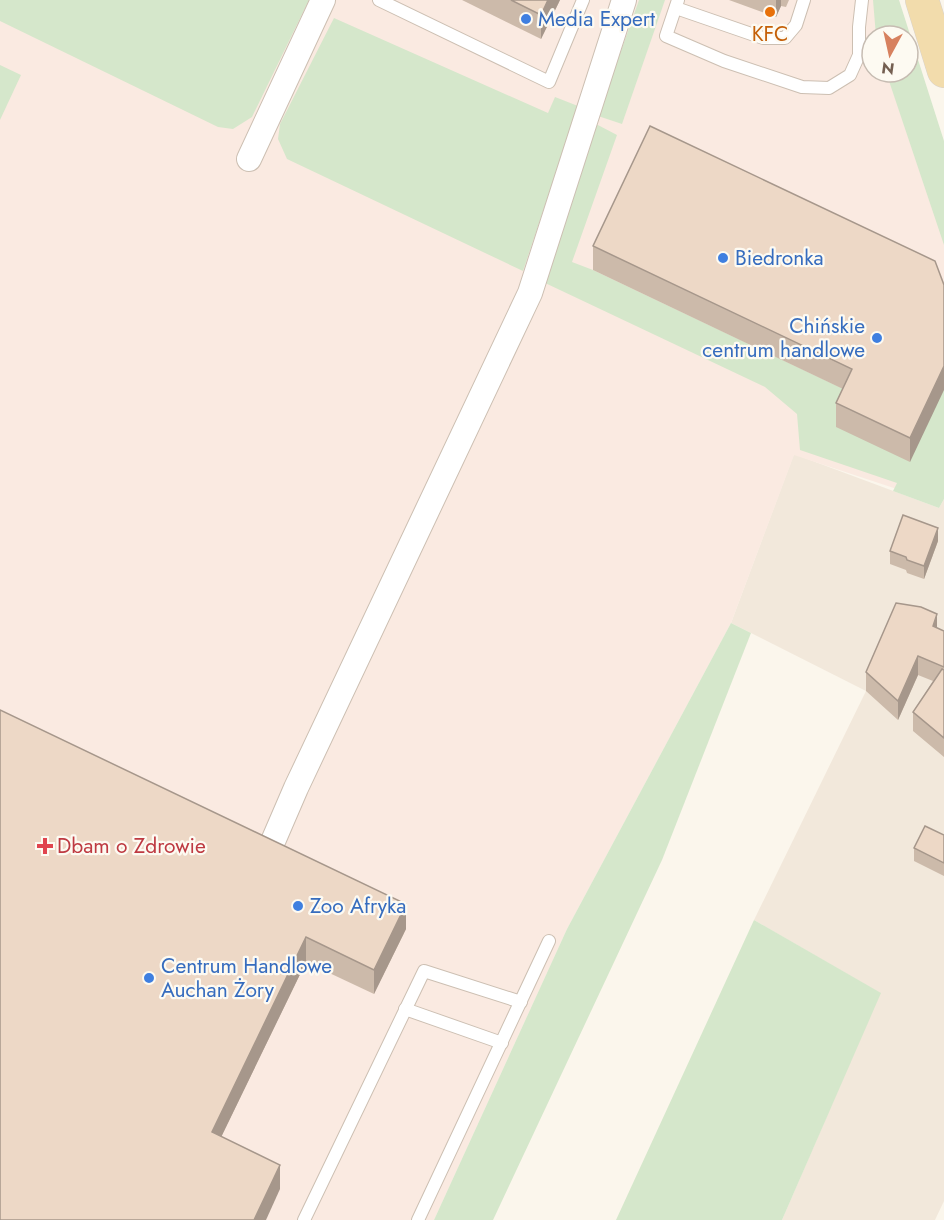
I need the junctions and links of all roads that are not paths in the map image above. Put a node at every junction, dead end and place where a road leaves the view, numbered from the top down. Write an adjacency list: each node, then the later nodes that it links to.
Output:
1 (323, 0): 10 (street)
2 (380, 0): 3 (lane)
3 (583, 0)
4 (624, 0): 11 (street)
5 (804, 0): 8 (lane)
6 (862, 0): 8 (lane)
7 (922, 0): 9 (main road)
8 (677, 4)
9 (944, 71)
10 (249, 159)
11 (274, 839)
12 (549, 940): 13 (lane)
13 (521, 1002): 14 (lane); 15 (lane)
14 (405, 1009): 15 (lane); 16 (lane)
15 (502, 1043): 17 (lane)
16 (304, 1220)
17 (418, 1220)

